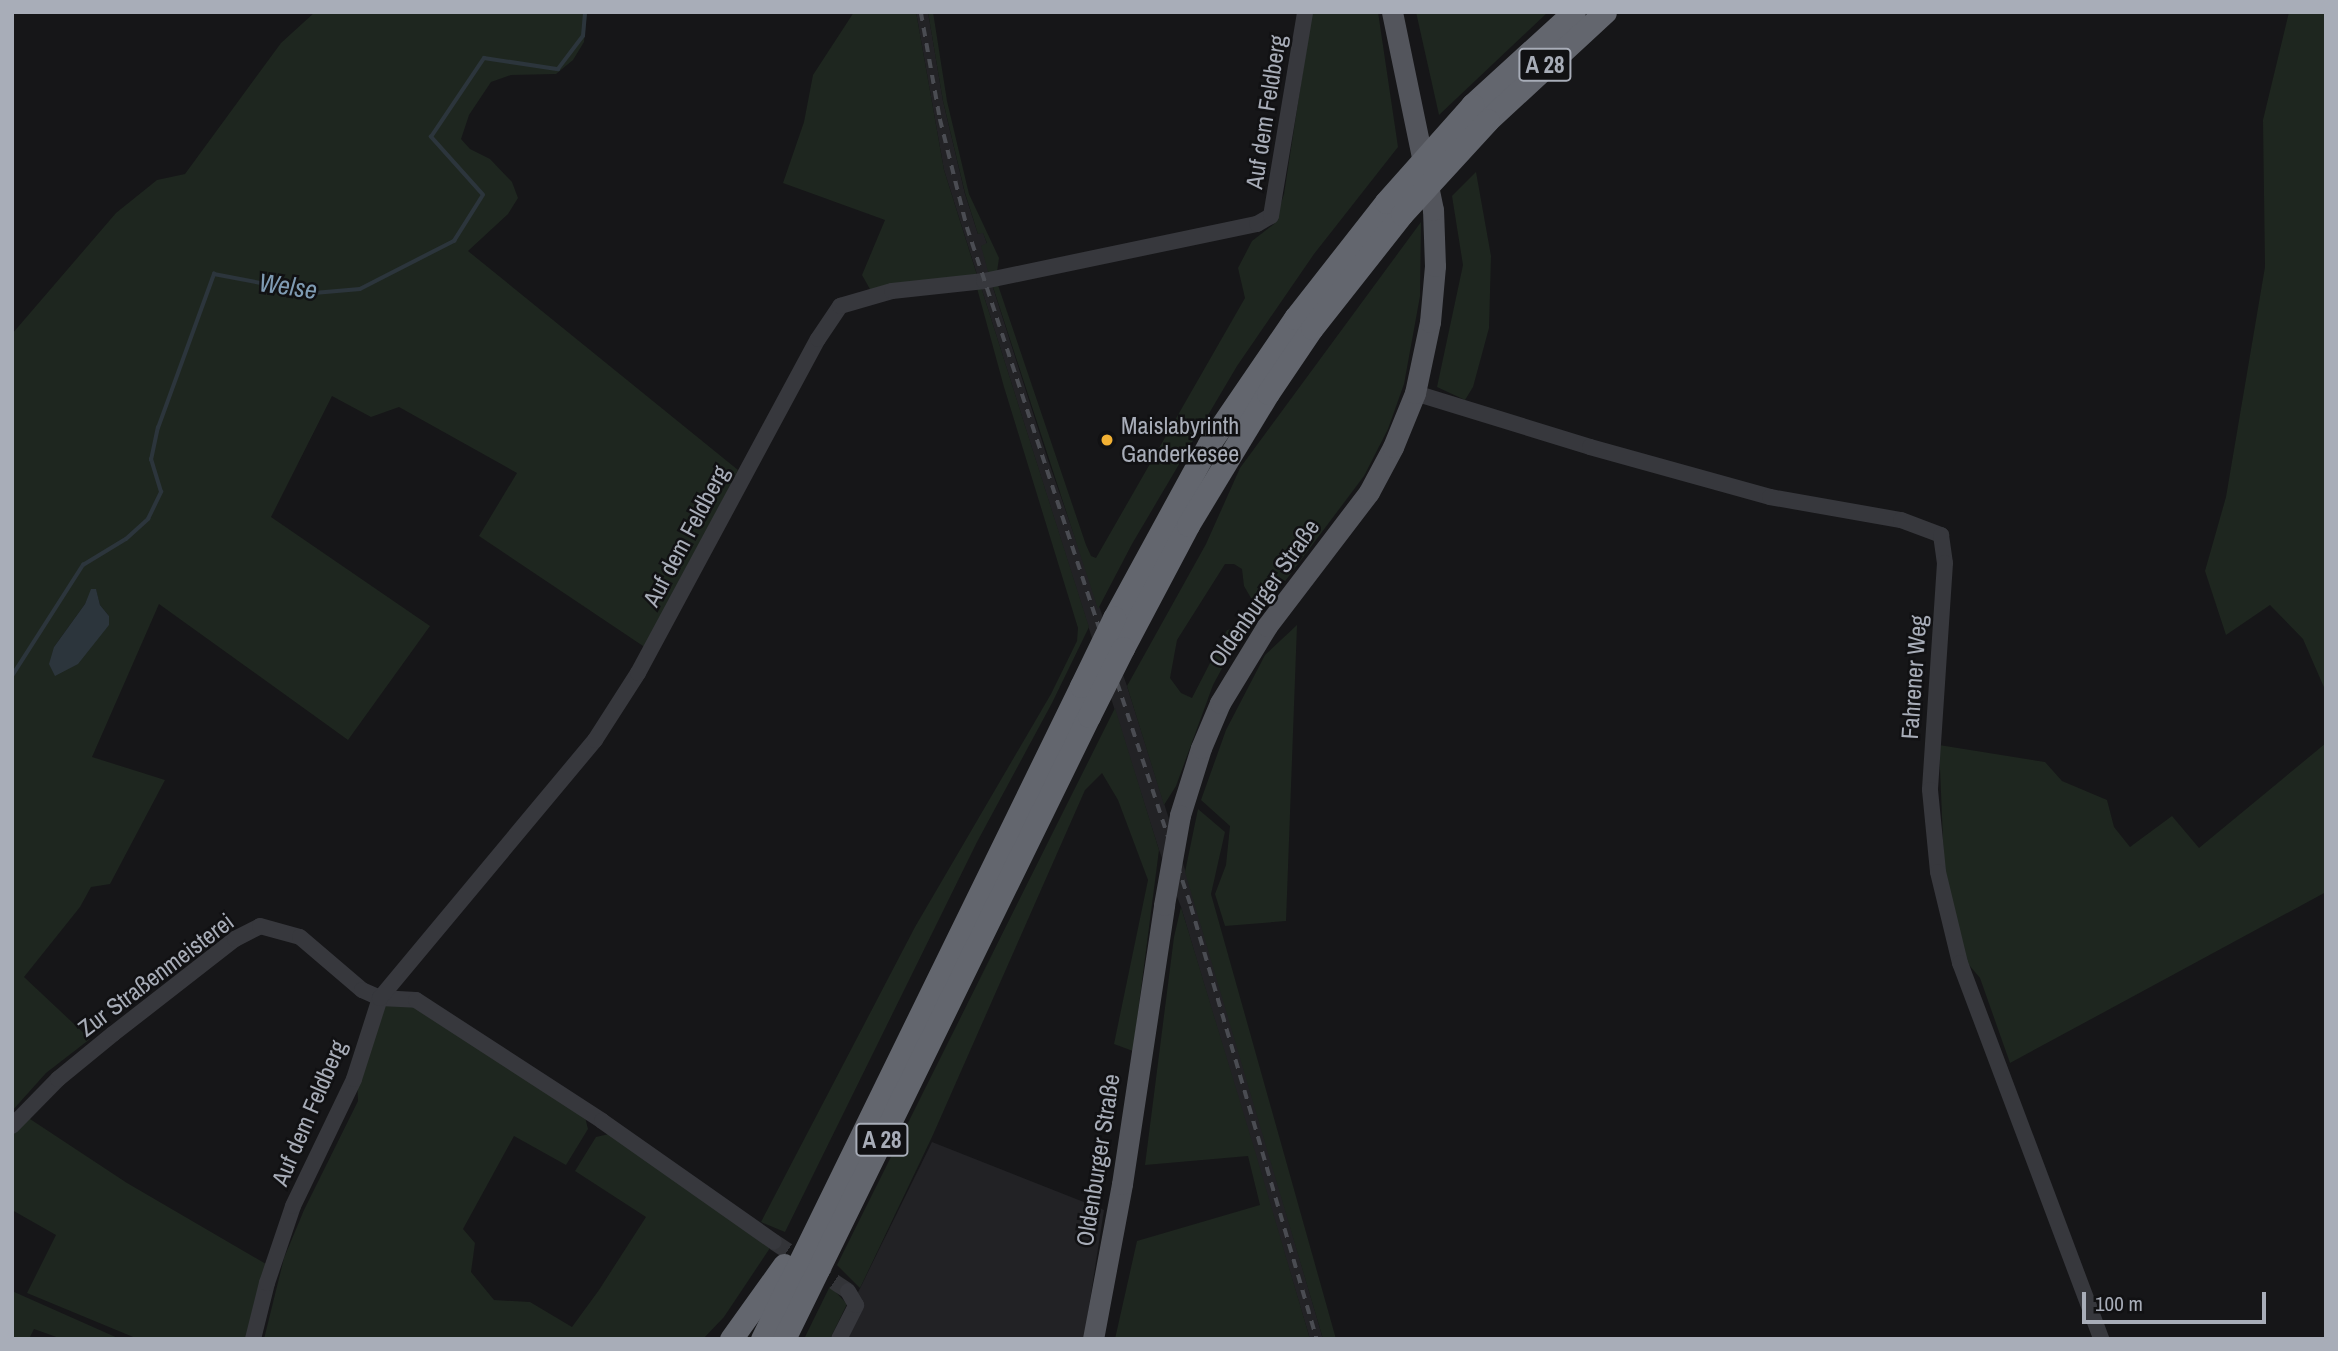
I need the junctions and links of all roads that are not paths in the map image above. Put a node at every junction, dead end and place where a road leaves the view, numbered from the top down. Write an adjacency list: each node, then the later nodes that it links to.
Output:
1 (1305, 12): 8 (street, Auf dem Feldberg)
2 (1392, 12): 7 (main road, Oldenburger Straße)
3 (1574, 12): 5 (highway, A 28)
4 (1605, 12): 5 (highway, A 28)
5 (1480, 113): 6 (highway, A 28, bridge)
6 (1394, 208): 12 (highway, A 28, bridge); 18 (highway, A 28, bridge)
7 (1415, 393): 20 (main road, Oldenburger Straße, bridge); 21 (street, Fahrener Weg)
8 (404, 971): 9 (street, Auf dem Feldberg); 10 (street)
9 (380, 999): 10 (street); 11 (street, Zur Straßenmeisterei); 15 (street, Auf dem Feldberg)
10 (416, 1000): 13 (street)
11 (12, 1126)
12 (814, 1231): 16 (highway); 17 (highway, A 28)
13 (774, 1242)
14 (848, 1291): 19 (street)
15 (253, 1339)
16 (731, 1339)
17 (762, 1339)
18 (784, 1339)
19 (839, 1339)
20 (1093, 1339)
21 (2101, 1339)

